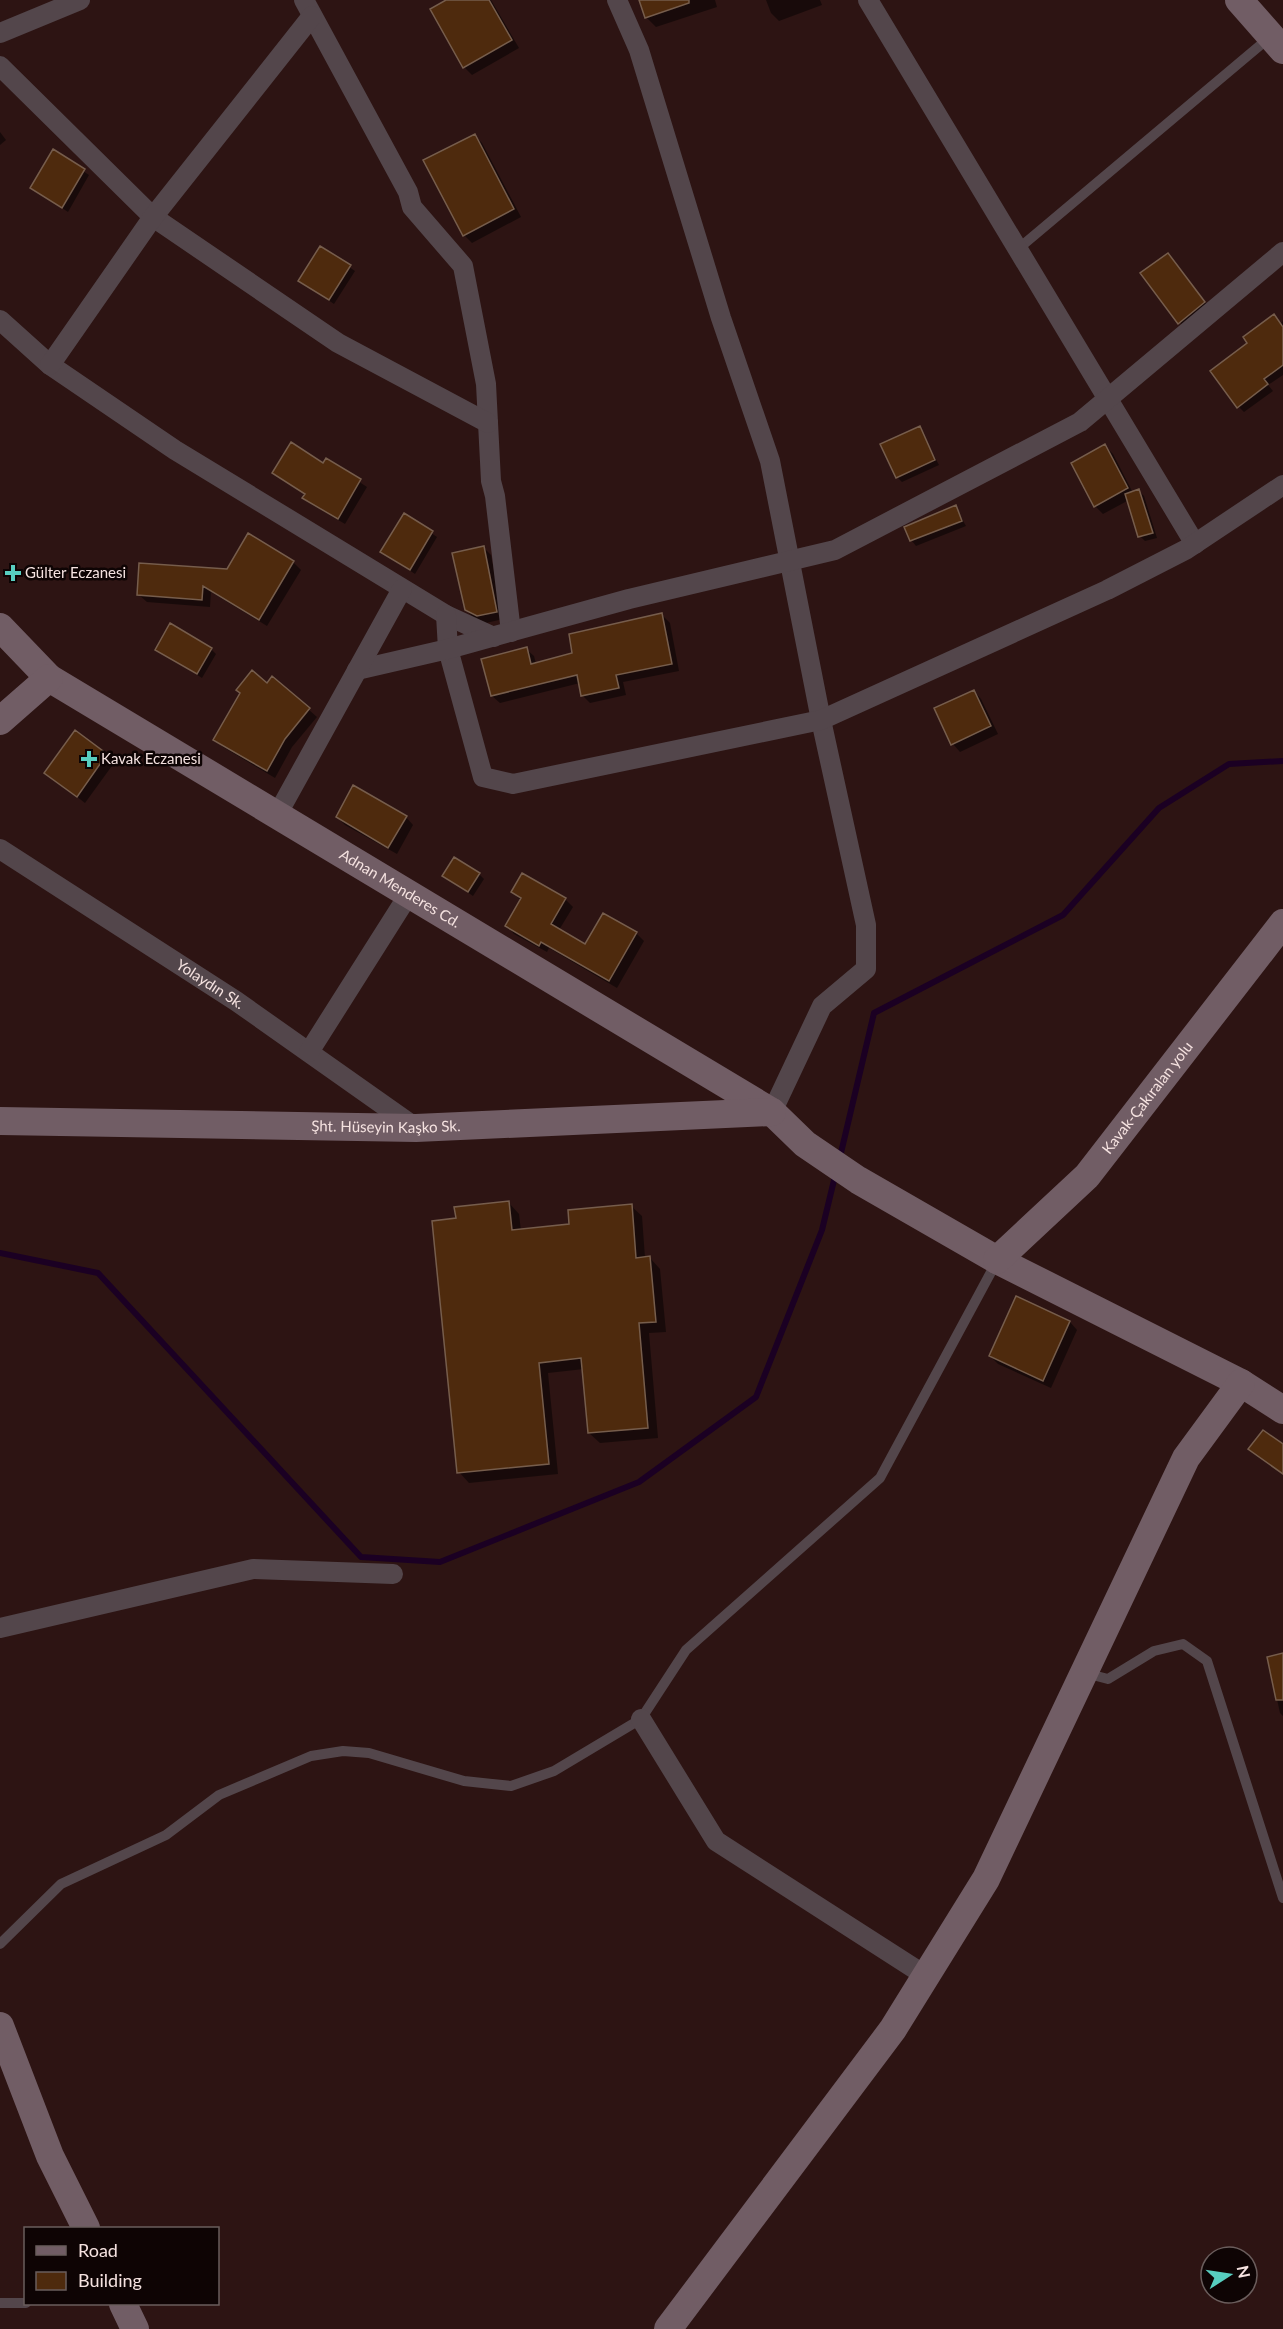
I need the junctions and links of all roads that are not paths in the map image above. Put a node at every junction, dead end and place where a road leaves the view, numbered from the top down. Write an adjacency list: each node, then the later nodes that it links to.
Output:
1 (80, 0): 6 (street)
2 (617, 0): 18 (street)
3 (867, 0): 10 (street)
4 (1239, 0): 7 (street)
5 (308, 8): 9 (street); 15 (street)
6 (0, 33)
7 (1277, 43): 10 (lane)
8 (0, 66): 9 (street)
9 (153, 217): 13 (street); 15 (street)
10 (1018, 249): 14 (street)
11 (1283, 252): 14 (street)
12 (0, 320): 13 (street)
13 (50, 365): 19 (street)
14 (1108, 399): 17 (street); 18 (street)
15 (488, 423): 22 (street)
16 (1283, 485): 17 (street)
17 (1195, 544): 26 (street)
18 (789, 561): 22 (street); 26 (street)
19 (402, 589): 20 (street); 24 (street)
20 (446, 615): 22 (street); 23 (street)
21 (0, 627): 25 (street, Adnan Menderes Cd.)
22 (502, 634): 23 (street)
23 (448, 649): 24 (street); 26 (street)
24 (357, 670): 28 (street)
25 (49, 678): 27 (street); 28 (street, Adnan Menderes Cd.)
26 (821, 720): 33 (street)
27 (0, 721)
28 (277, 815): 30 (street, Adnan Menderes Cd.)
29 (0, 849): 32 (street, Yolaydın Sk.)
30 (409, 894): 32 (street); 33 (street, Adnan Menderes Cd.)
31 (1283, 923): 36 (street, Kavak-Çakıralan yolu)
32 (309, 1052): 35 (street, Yolaydın Sk.)
33 (772, 1112): 35 (street, Şht. Hüseyin Kaşko Sk.); 36 (street, Adnan Menderes Cd.)
34 (0, 1121): 35 (street, Şht. Hüseyin Kaşko Sk.)
35 (416, 1128)
36 (997, 1260): 37 (street, Adnan Menderes Cd.); 42 (lane)
37 (1241, 1383): 38 (street, Adnan Menderes Cd.); 41 (street)
38 (1283, 1410)
39 (393, 1574): 40 (street)
40 (0, 1628)
41 (1085, 1673): 43 (lane); 45 (street)
42 (641, 1719): 44 (lane); 45 (street)
43 (1283, 1898)
44 (0, 1944)
45 (926, 1976): 52 (street)
46 (0, 2026): 47 (street)
47 (85, 2227)
48 (0, 2303): 49 (lane)
49 (24, 2303)
50 (123, 2305): 51 (street)
51 (135, 2329)
52 (668, 2329)

